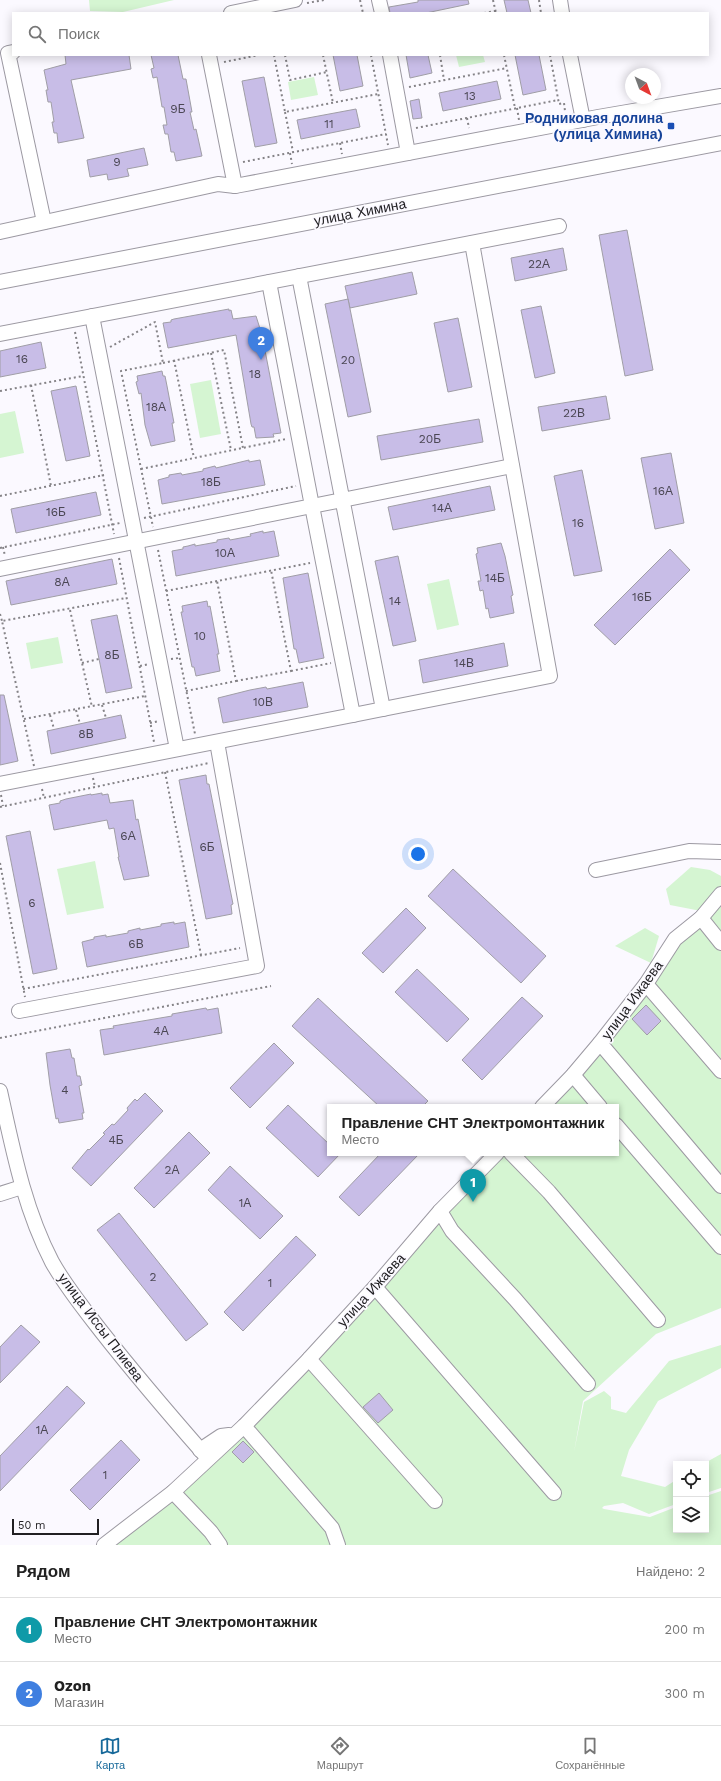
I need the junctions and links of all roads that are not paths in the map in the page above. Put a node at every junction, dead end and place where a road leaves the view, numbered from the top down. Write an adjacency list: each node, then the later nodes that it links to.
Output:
1 (295, 0): 4 (street)
2 (379, 0): 5 (street)
3 (560, 0): 6 (street)
4 (236, 12)
5 (382, 12)
6 (562, 12)
7 (12, 52): 16 (street)
8 (209, 56): 15 (street)
9 (390, 56): 14 (street)
10 (570, 56): 12 (street)
11 (721, 96): 12 (street)
12 (583, 120): 14 (street)
13 (721, 143): 21 (street, улица Химина)
14 (414, 152): 15 (street)
15 (235, 186): 16 (street)
16 (44, 222): 18 (street)
17 (559, 226): 19 (street)
18 (0, 232)
19 (472, 243): 20 (street); 25 (street)
20 (299, 276): 22 (street); 26 (street)
21 (0, 282)
22 (269, 282): 23 (street); 27 (street)
23 (92, 316): 24 (street); 28 (street)
24 (0, 334)
25 (512, 466): 26 (street); 30 (street)
26 (343, 500): 27 (street); 30 (street)
27 (312, 506): 28 (street); 31 (street)
28 (136, 541): 29 (street); 33 (street)
29 (0, 568)
30 (383, 709): 31 (street)
31 (353, 715): 32 (street)
32 (216, 742): 33 (street); 41 (street)
33 (177, 749): 34 (street)
34 (0, 784)
35 (721, 852): 36 (street)
36 (596, 870)
37 (721, 894): 38 (street, улица Ижаева)
38 (701, 918): 39 (street); 40 (street, улица Ижаева)
39 (721, 943)
40 (646, 984): 42 (street, улица Ижаева); 43 (street)
41 (23, 1011)
42 (600, 1043): 44 (street, улица Ижаева); 51 (street)
43 (721, 1071)
44 (573, 1075): 46 (street, улица Ижаева); 47 (street)
45 (0, 1092): 52 (street, улица Иссы Плиева)
46 (545, 1104)
47 (597, 1104)
48 (619, 1128): 55 (street)
49 (494, 1156): 54 (street, улица Ижаева)
50 (514, 1156): 57 (street)
51 (721, 1186)
52 (22, 1187): 53 (street); 60 (street, улица Иссы Плиева)
53 (0, 1194)
54 (440, 1211): 56 (street, улица Ижаева); 59 (street)
55 (721, 1247)
56 (375, 1287): 58 (street, улица Ижаева); 62 (street)
57 (658, 1320)
58 (309, 1359): 60 (street, улица Ижаева); 63 (street)
59 (588, 1384)
60 (239, 1430): 61 (street, улица Ижаева); 66 (street)
61 (173, 1492): 64 (street, улица Ижаева); 65 (street)
62 (554, 1493)
63 (435, 1501)
64 (104, 1545)
65 (220, 1545)
66 (338, 1545)

